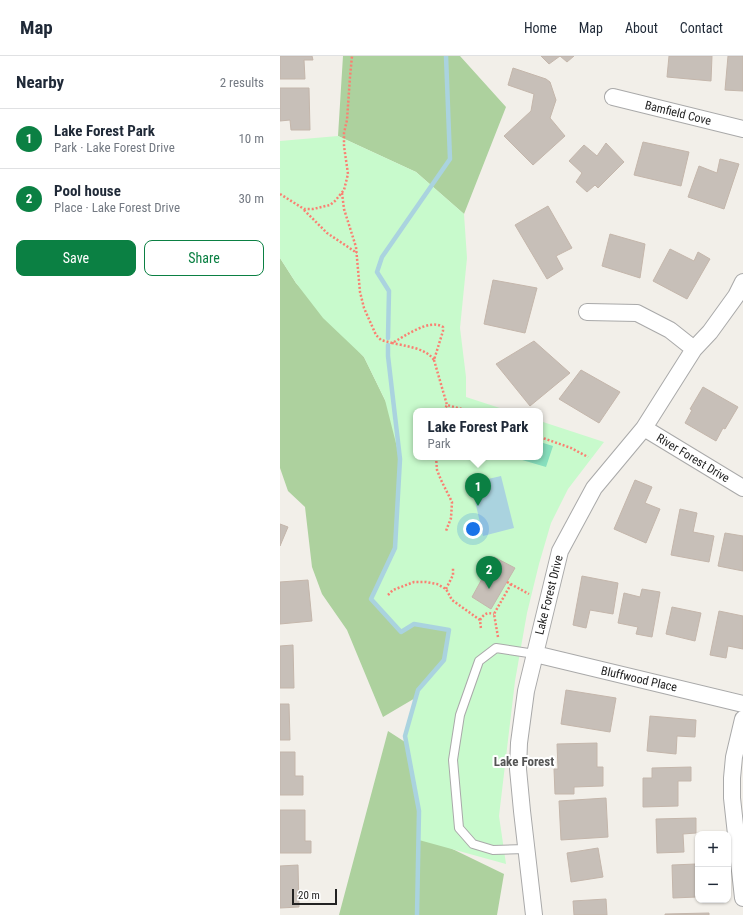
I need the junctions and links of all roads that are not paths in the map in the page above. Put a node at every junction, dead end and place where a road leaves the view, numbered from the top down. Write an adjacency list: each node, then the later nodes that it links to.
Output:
1 (613, 96): 2 (street, Bamfield Cove)
2 (743, 129)
3 (743, 282): 5 (street, Lake Forest Drive)
4 (588, 312): 5 (street)
5 (694, 348): 6 (street, Lake Forest Drive)
6 (644, 428): 7 (street, River Forest Drive); 8 (street, Lake Forest Drive)
7 (743, 488)
8 (535, 654): 9 (street, Bluffwood Place); 11 (street, Lake Forest Drive); 11 (lane)
9 (743, 704)
10 (743, 719): 12 (street)
11 (526, 849): 13 (street, Lake Forest Drive)
12 (743, 898)
13 (534, 915)

